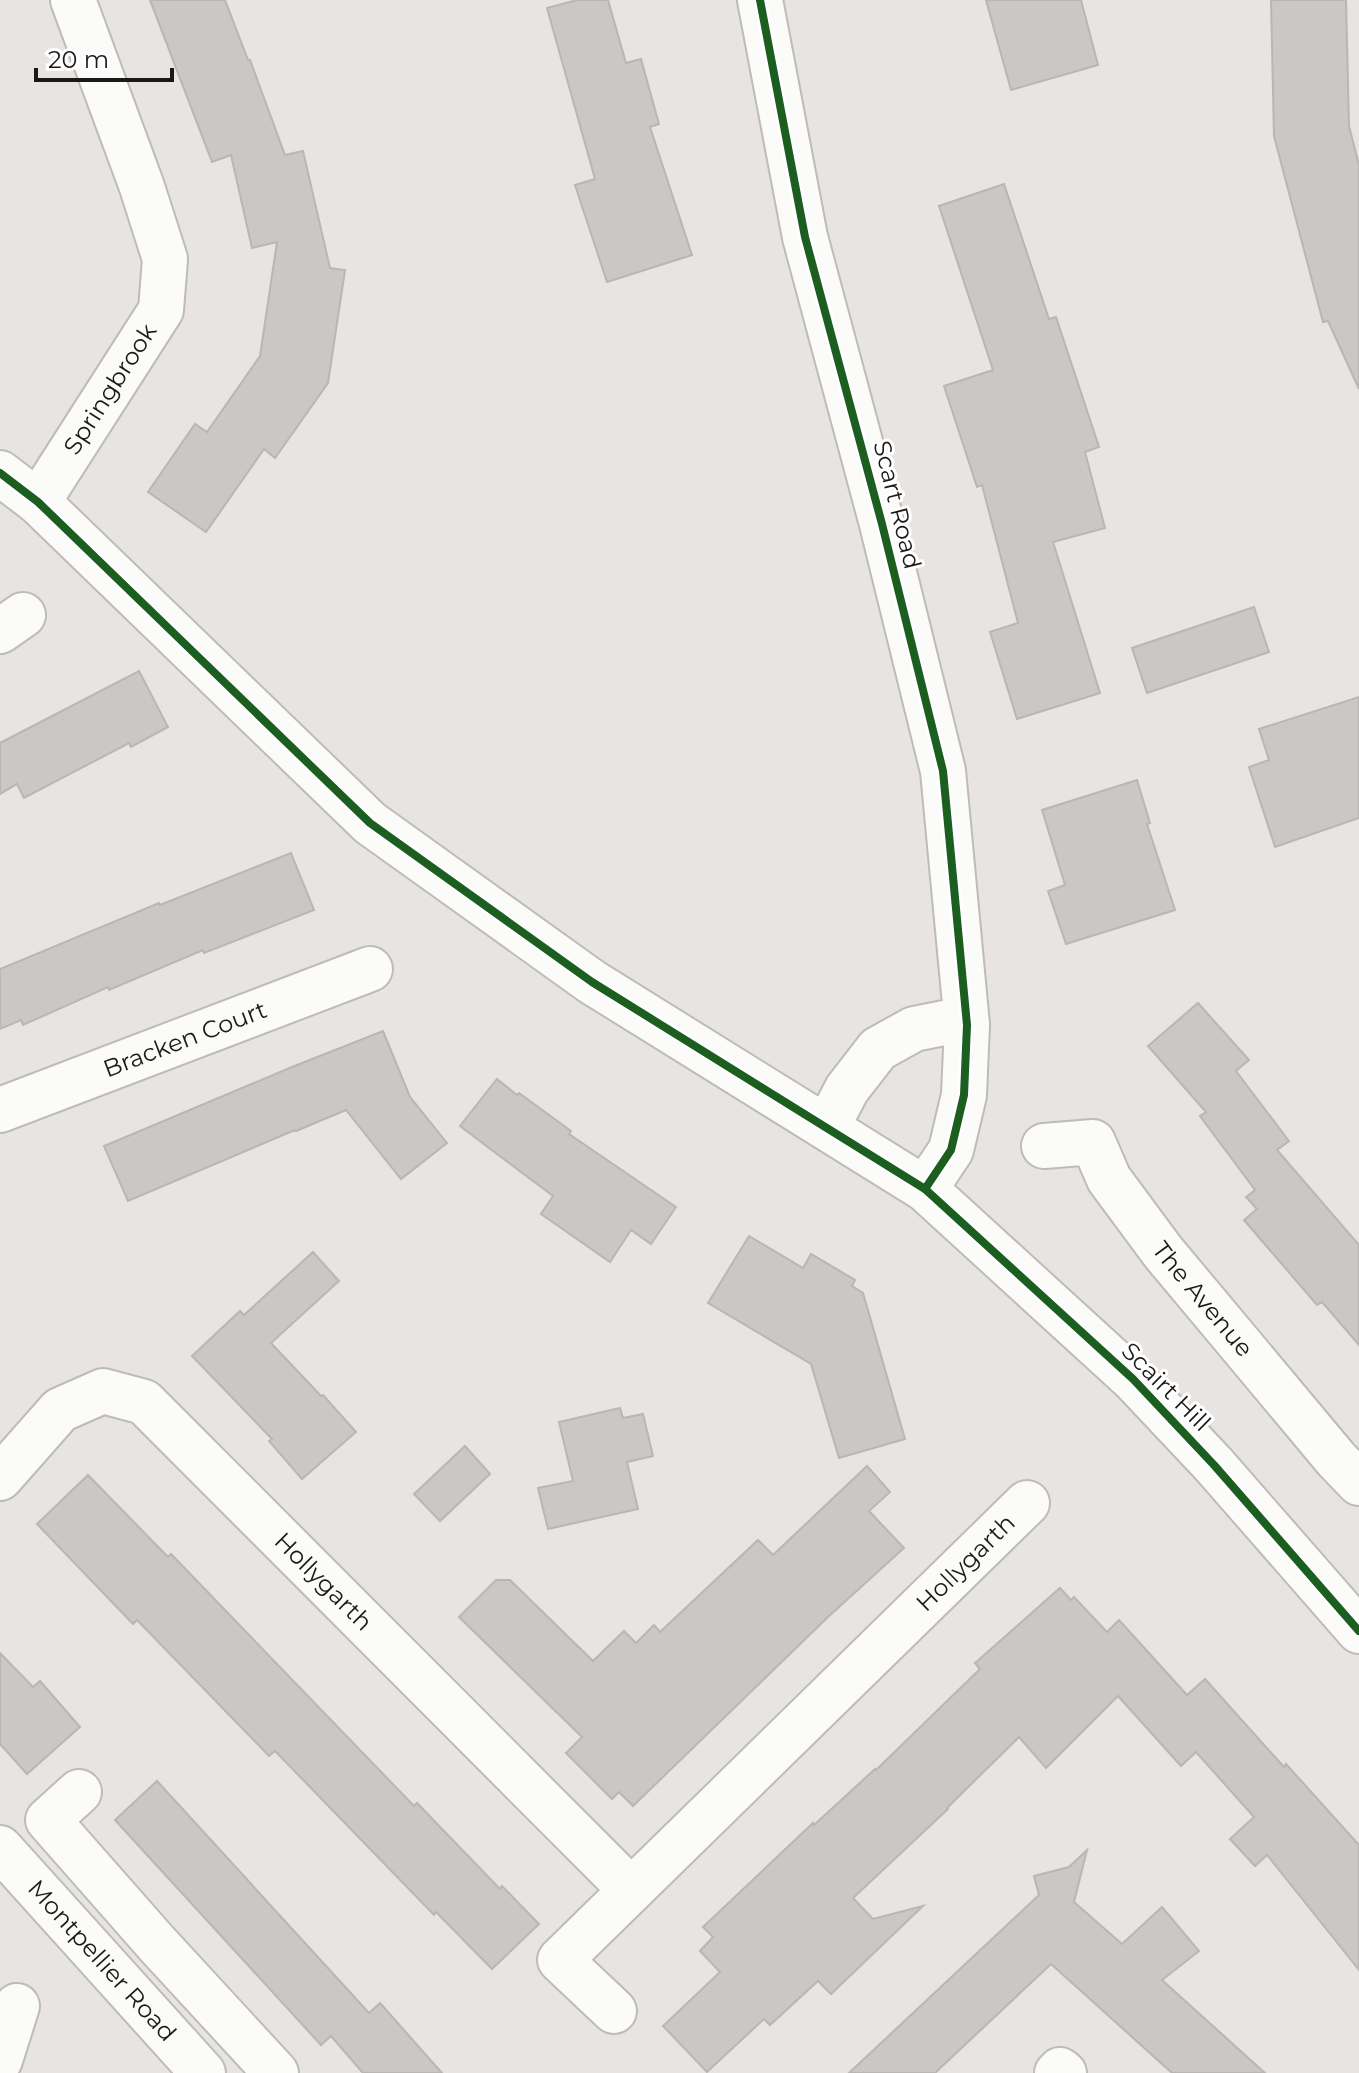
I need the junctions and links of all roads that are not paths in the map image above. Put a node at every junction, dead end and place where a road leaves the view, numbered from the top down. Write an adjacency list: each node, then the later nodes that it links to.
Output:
1 (73, 0): 4 (street, Springbrook)
2 (760, 0): 6 (street, Scart Road)
3 (0, 473): 4 (street, Scairt Hill)
4 (38, 502): 8 (street, Scairt Hill)
5 (370, 969): 7 (street, Bracken Court)
6 (967, 1025): 8 (street); 10 (street, Scart Road)
7 (0, 1110)
8 (827, 1127): 10 (street, Scairt Hill)
9 (1044, 1146): 12 (street, The Avenue)
10 (925, 1189): 14 (street, Scairt Hill)
11 (0, 1478): 17 (street, Hollygarth)
12 (1359, 1483)
13 (1027, 1503): 17 (street, Hollygarth)
14 (1359, 1631)
15 (79, 1792): 22 (street)
16 (0, 1848): 21 (street, Montpellier Road)
17 (631, 1890): 19 (street, Hollygarth)
18 (17, 2006): 20 (street)
19 (614, 2011)
20 (0, 2060)
21 (203, 2073)
22 (276, 2073)
23 (1057, 2073): 24 (street)
24 (1064, 2073)

